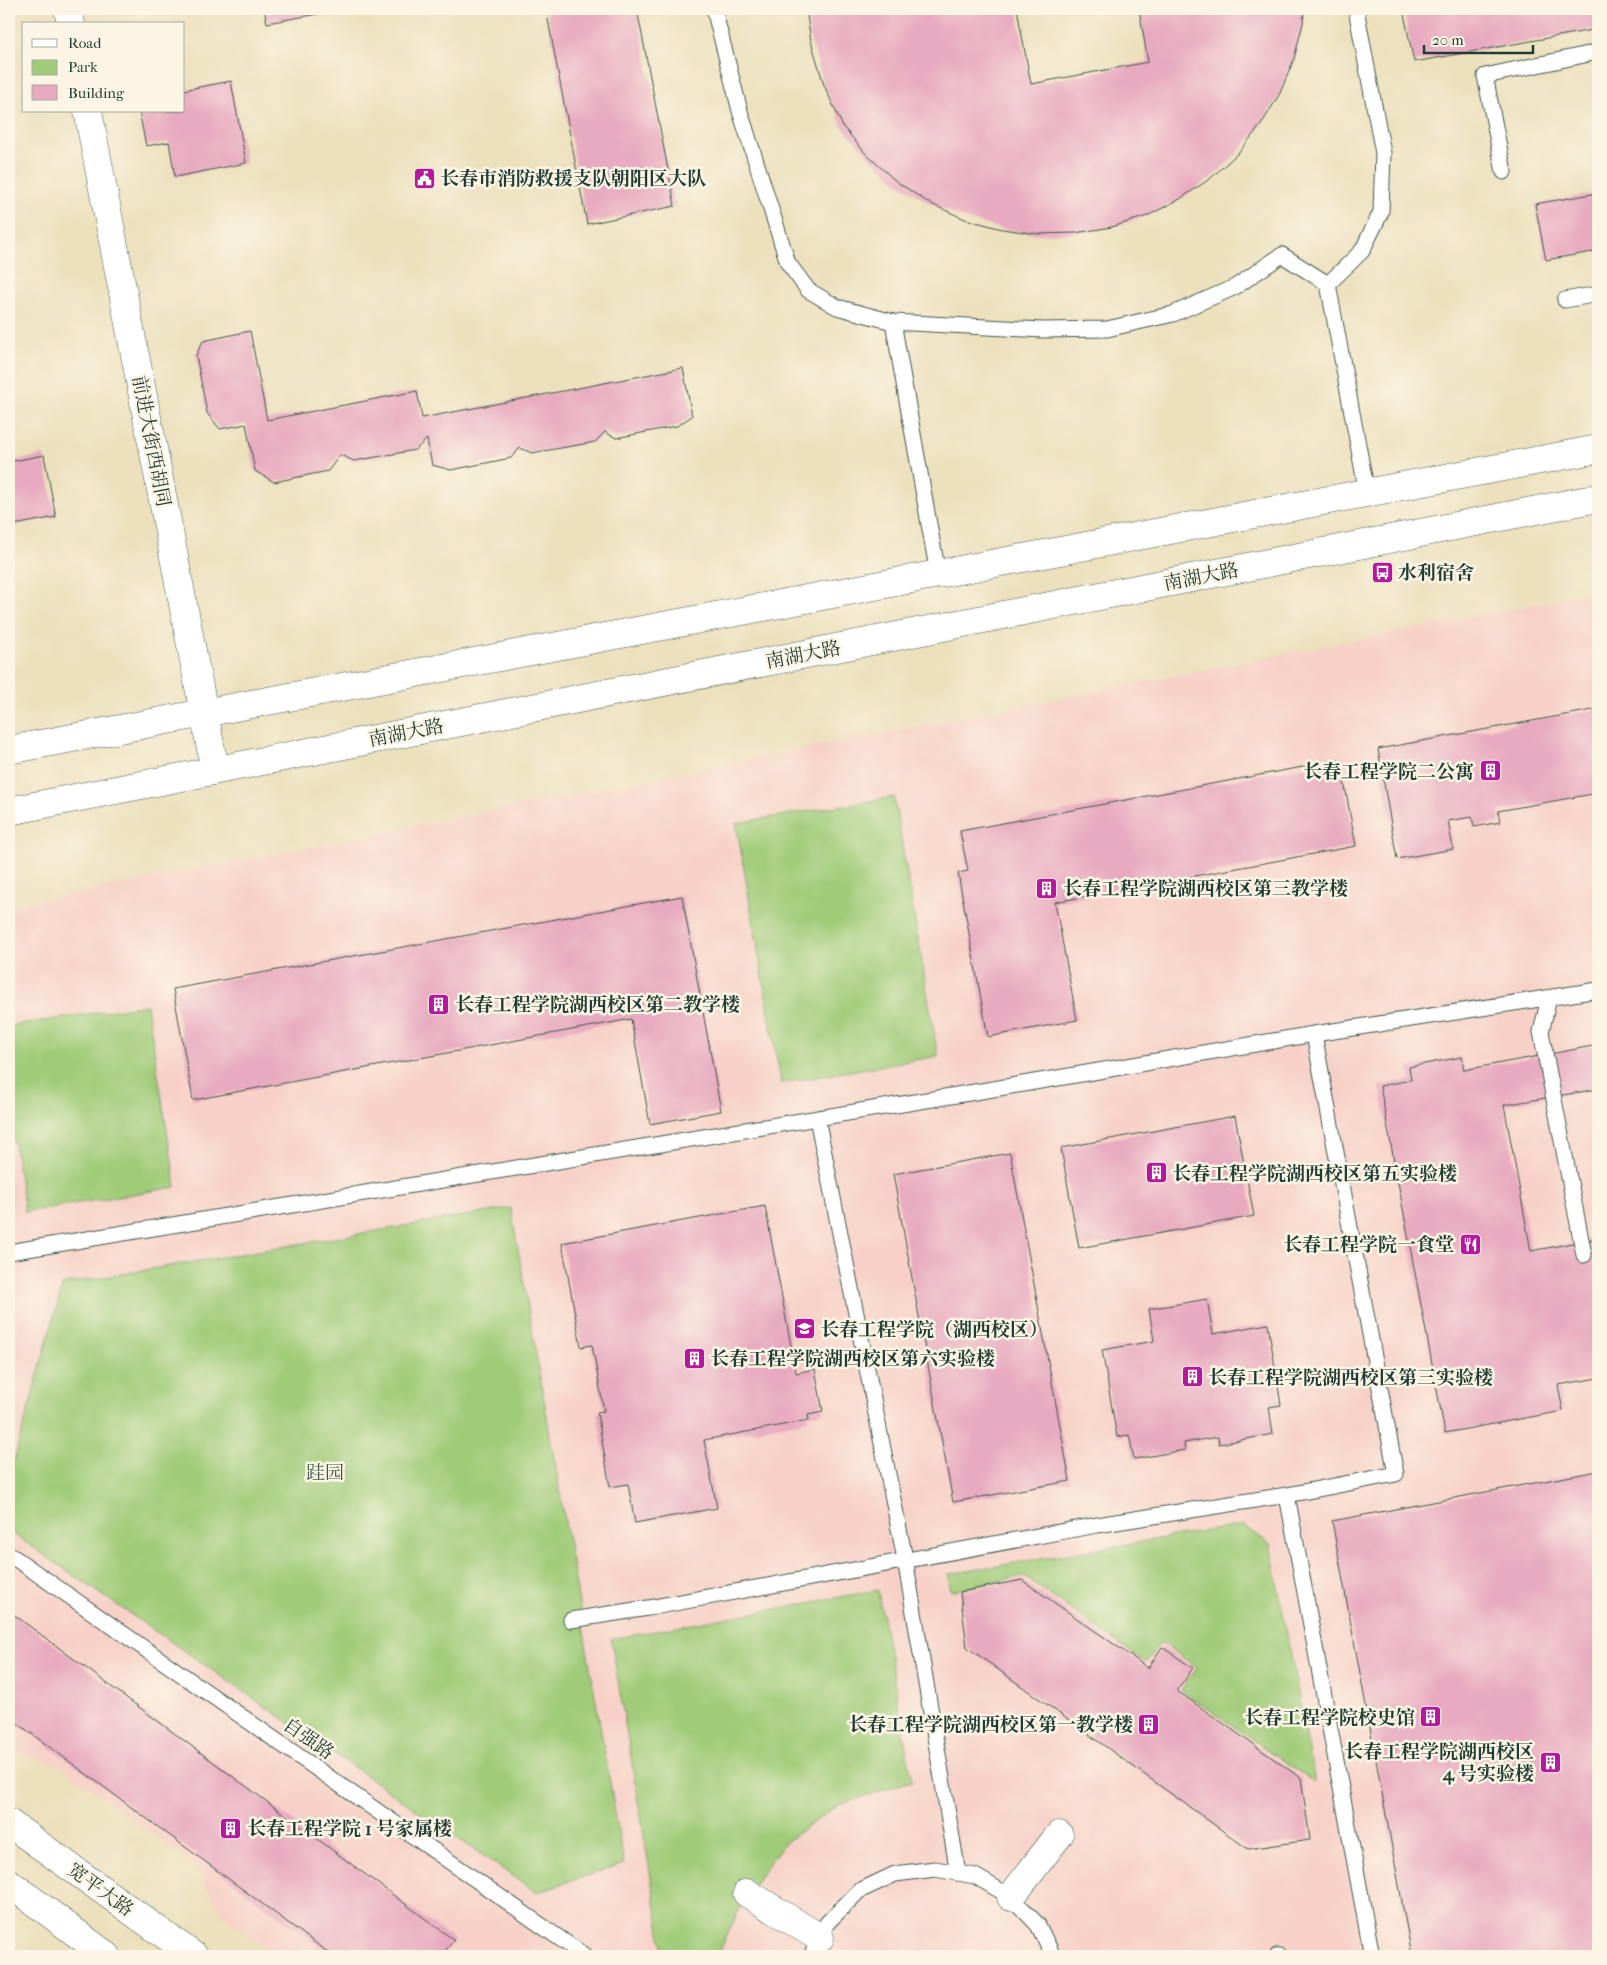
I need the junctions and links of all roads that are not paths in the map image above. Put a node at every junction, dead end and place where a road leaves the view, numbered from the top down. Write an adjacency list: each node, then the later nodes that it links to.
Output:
1 (68, 9): 4 (main road)
2 (714, 9): 11 (lane)
3 (1356, 9): 8 (lane)
4 (71, 22)
5 (1598, 52): 7 (lane)
6 (88, 112): 16 (main road, 前进大街西胡同)
7 (1504, 172)
8 (1328, 284): 11 (lane); 13 (lane)
9 (1598, 294): 10 (lane)
10 (1565, 300)
11 (893, 322): 15 (lane)
12 (1598, 449): 13 (main road)
13 (1366, 493): 15 (main road)
14 (1598, 498): 18 (main road, 南湖大路)
15 (938, 574): 16 (main road)
16 (205, 713): 17 (main road); 18 (main road, 前进大街西胡同)
17 (9, 750)
18 (215, 770): 19 (main road, 南湖大路)
19 (9, 811)
20 (1598, 990): 21 (lane)
21 (1549, 998): 22 (lane); 25 (lane)
22 (1314, 1034): 23 (lane); 26 (lane)
23 (817, 1118): 24 (lane); 28 (lane)
24 (9, 1252)
25 (1584, 1254)
26 (1287, 1495): 28 (lane); 41 (lane)
27 (9, 1554): 39 (lane, 自强路)
28 (905, 1559): 29 (lane); 32 (lane)
29 (571, 1620)
30 (9, 1823): 38 (main road, 宽平大路)
31 (1060, 1834): 35 (main road)
32 (958, 1873): 35 (lane); 36 (lane)
33 (9, 1882): 37 (main road)
34 (747, 1893): 36 (main road)
35 (1011, 1897): 40 (lane)
36 (815, 1947)
37 (107, 1956)
38 (194, 1956)
39 (586, 1956)
40 (1053, 1956)
41 (1372, 1956)

